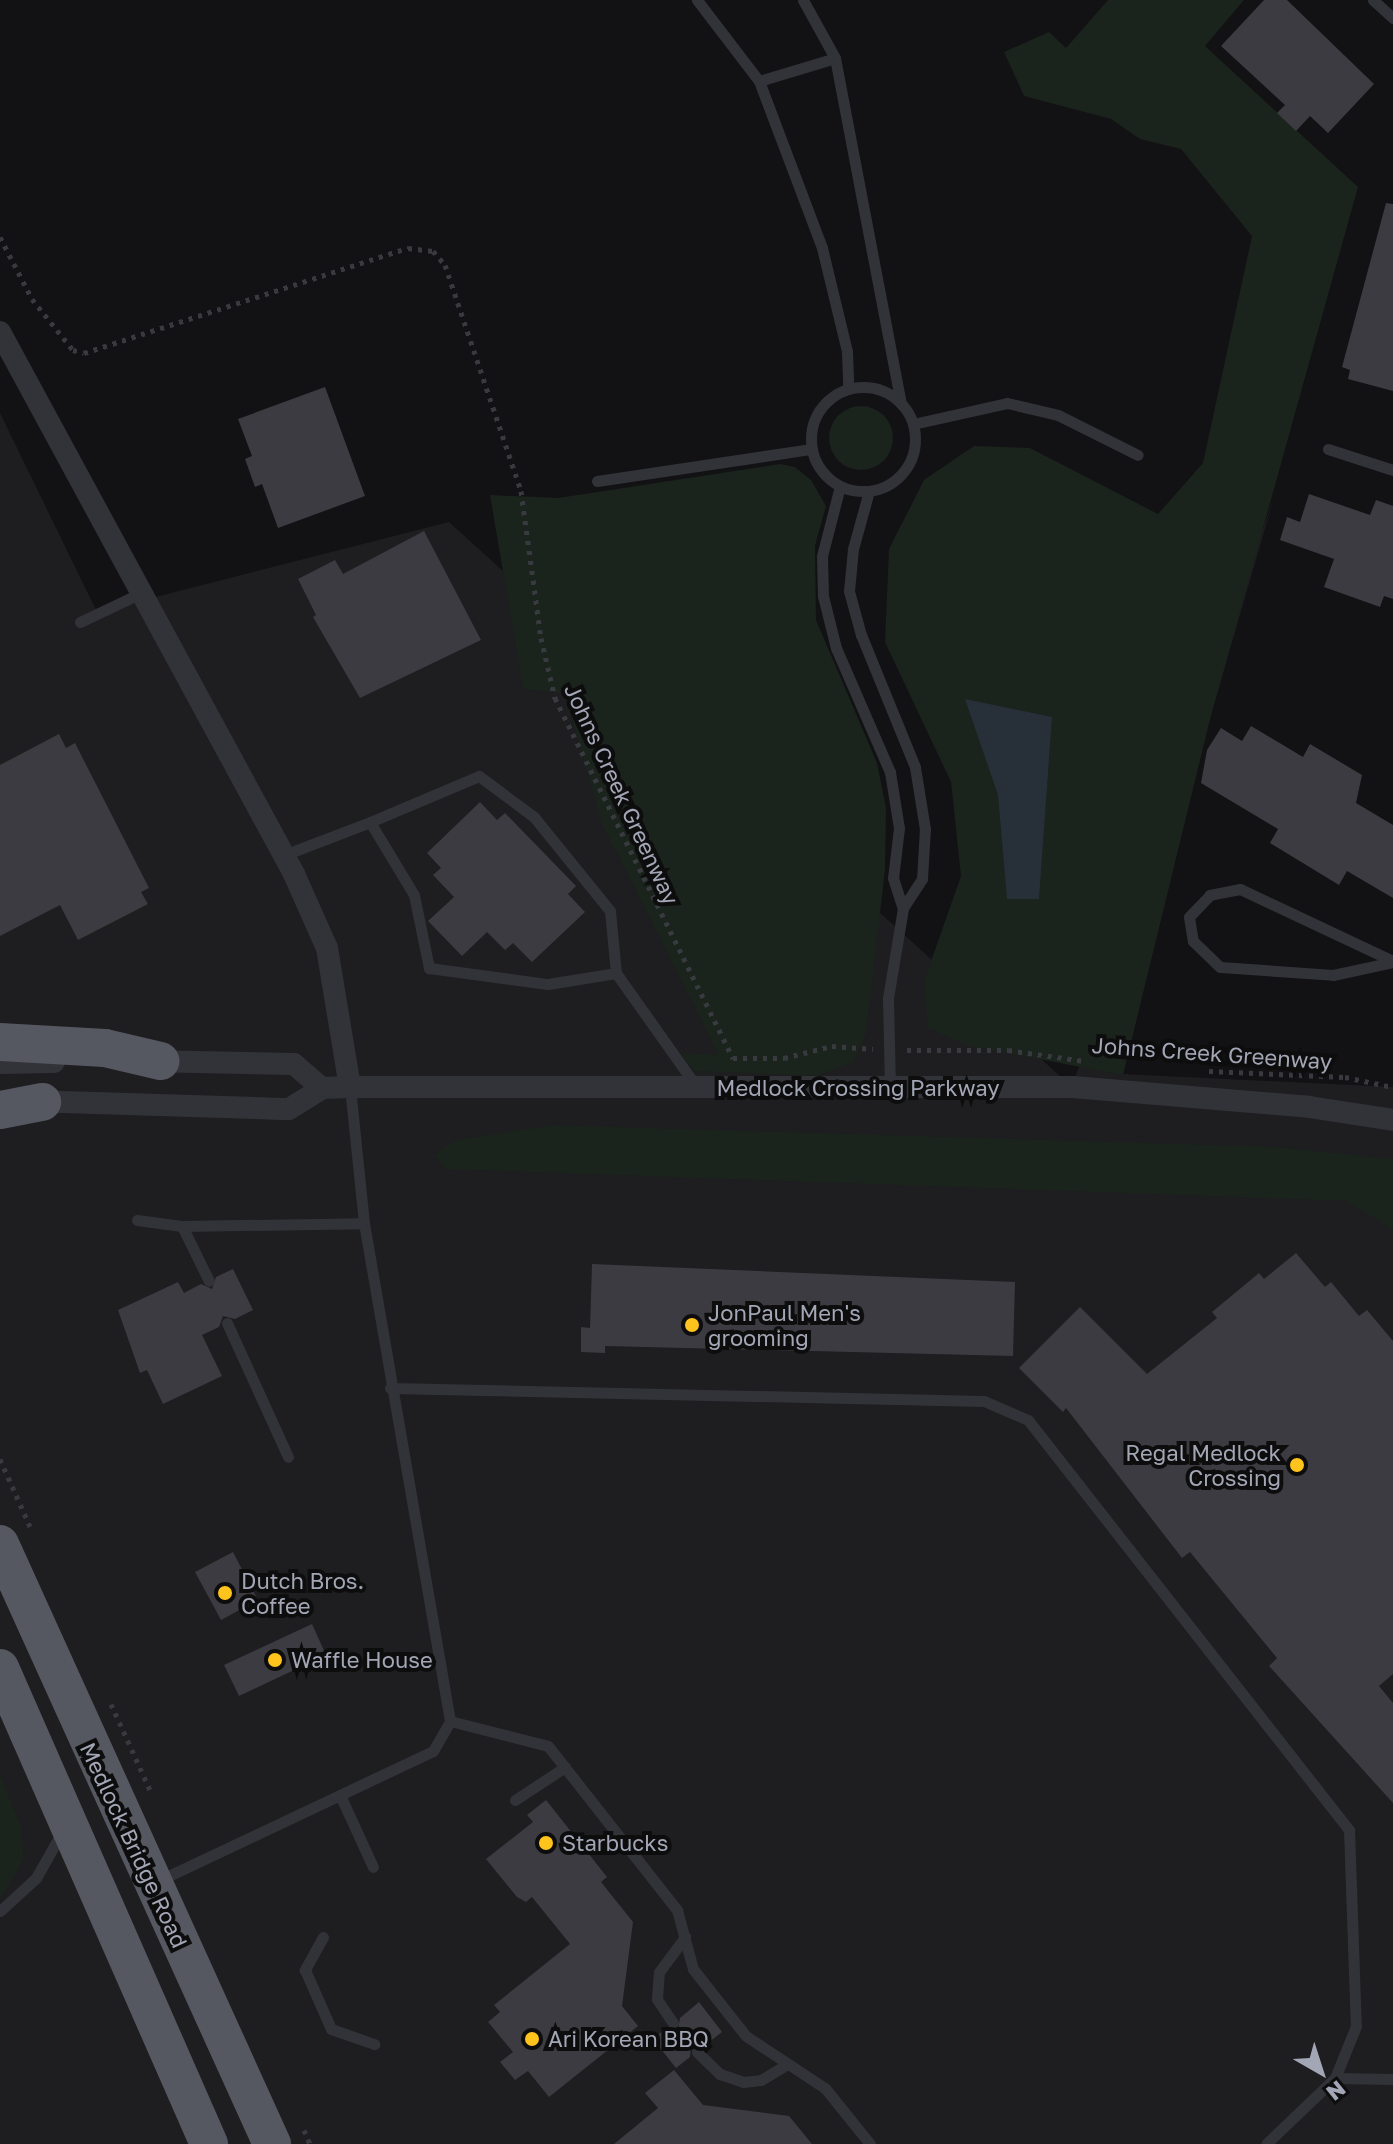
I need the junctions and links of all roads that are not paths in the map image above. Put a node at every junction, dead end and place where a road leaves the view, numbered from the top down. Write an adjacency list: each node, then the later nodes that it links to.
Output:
1 (697, 0): 6 (lane)
2 (803, 0): 5 (lane)
3 (1373, 0): 4 (lane)
4 (1393, 18)
5 (835, 58): 6 (lane); 9 (lane)
6 (759, 81): 8 (lane)
7 (0, 332): 18 (street)
8 (848, 389): 9 (lane); 11 (lane)
9 (901, 404): 10 (lane)
10 (913, 424): 13 (lane); 17 (lane)
11 (812, 449): 15 (lane); 16 (lane)
12 (1328, 449): 14 (lane)
13 (1138, 455)
14 (1393, 470)
15 (597, 481)
16 (840, 486): 17 (lane); 22 (lane)
17 (869, 491): 22 (lane)
18 (141, 593): 19 (lane); 21 (street)
19 (80, 622)
20 (370, 822): 21 (lane); 24 (lane); 24 (lane)
21 (284, 855): 28 (street)
22 (903, 908): 30 (lane)
23 (1393, 962): 23 (lane)
24 (616, 973): 31 (lane)
25 (0, 1042): 26 (highway)
26 (160, 1061): 27 (street); 29 (street)
27 (0, 1063)
28 (350, 1087): 29 (street, Medlock Crossing Parkway); 31 (street, Medlock Crossing Parkway); 37 (lane)
29 (322, 1088): 33 (street, Medlock Crossing Parkway)
30 (890, 1088): 31 (street, Medlock Crossing Parkway); 35 (street, Medlock Crossing Parkway)
31 (697, 1089)
32 (0, 1098): 33 (street, Medlock Crossing Parkway)
33 (42, 1102): 34 (highway)
34 (0, 1110)
35 (1393, 1120)
36 (137, 1220): 38 (lane)
37 (364, 1223): 38 (lane); 41 (lane)
38 (182, 1226): 39 (lane)
39 (209, 1281)
40 (227, 1323): 42 (lane)
41 (390, 1388): 45 (lane); 59 (lane)
42 (288, 1457)
43 (0, 1544): 51 (highway, Medlock Bridge Road)
44 (0, 1668): 49 (highway)
45 (450, 1721): 46 (lane); 47 (lane)
46 (565, 1767): 48 (lane); 54 (lane)
47 (340, 1795): 50 (lane); 51 (lane)
48 (515, 1800)
49 (67, 1822): 52 (lane); 61 (highway)
50 (373, 1867)
51 (152, 1883): 64 (highway, Medlock Bridge Road)
52 (0, 1911)
53 (323, 1937): 56 (lane)
54 (685, 1937): 55 (lane); 58 (lane)
55 (673, 2023)
56 (374, 2044)
57 (697, 2052): 58 (lane)
58 (788, 2064): 65 (lane)
59 (1335, 2078): 60 (lane); 66 (lane)
60 (1393, 2079)
61 (187, 2091): 62 (highway); 63 (highway)
62 (183, 2144)
63 (209, 2144)
64 (272, 2144)
65 (870, 2144)
66 (1266, 2144)

